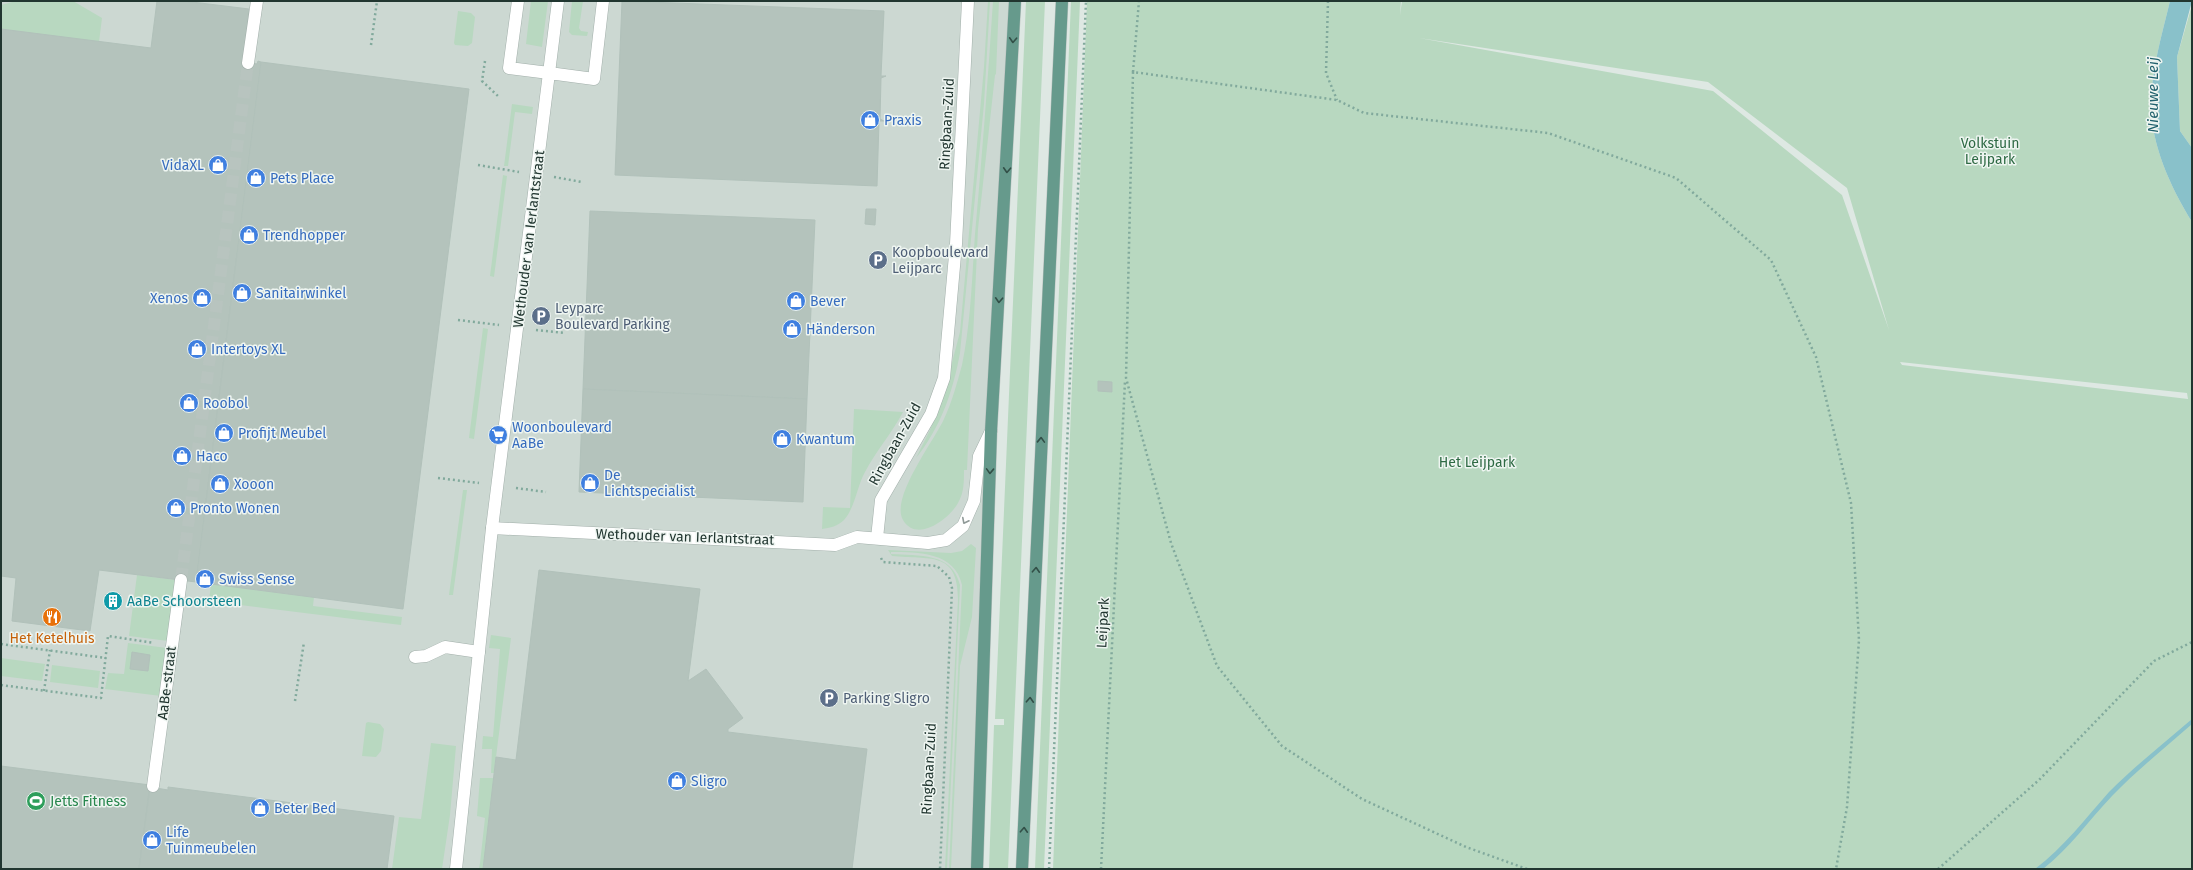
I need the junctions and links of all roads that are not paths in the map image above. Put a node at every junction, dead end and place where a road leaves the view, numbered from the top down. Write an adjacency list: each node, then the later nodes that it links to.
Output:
1 (257, 1): 8 (street)
2 (518, 1): 9 (street)
3 (558, 1): 9 (street)
4 (603, 1): 9 (street)
5 (968, 1): 12 (street, Ringbaan-Zuid)
6 (1015, 1): 10 (main road, one-way to 10)
7 (1062, 1): 19 (main road, one-way to 7)
8 (248, 63)
9 (549, 73): 11 (street, Wethouder van Ierlantstraat)
10 (991, 431): 12 (street, Wethouder van Ierlantstraat, one-way to 12); 18 (main road, one-way to 18)
11 (492, 528): 12 (street, Wethouder van Ierlantstraat); 14 (street, Wethouder van Ierlantstraat)
12 (877, 538)
13 (181, 580): 16 (street, AaBe-straat)
14 (479, 652): 15 (street); 17 (street, Wethouder van Ierlantstraat)
15 (415, 657)
16 (153, 786)
17 (456, 869)
18 (977, 869)
19 (1022, 869)

